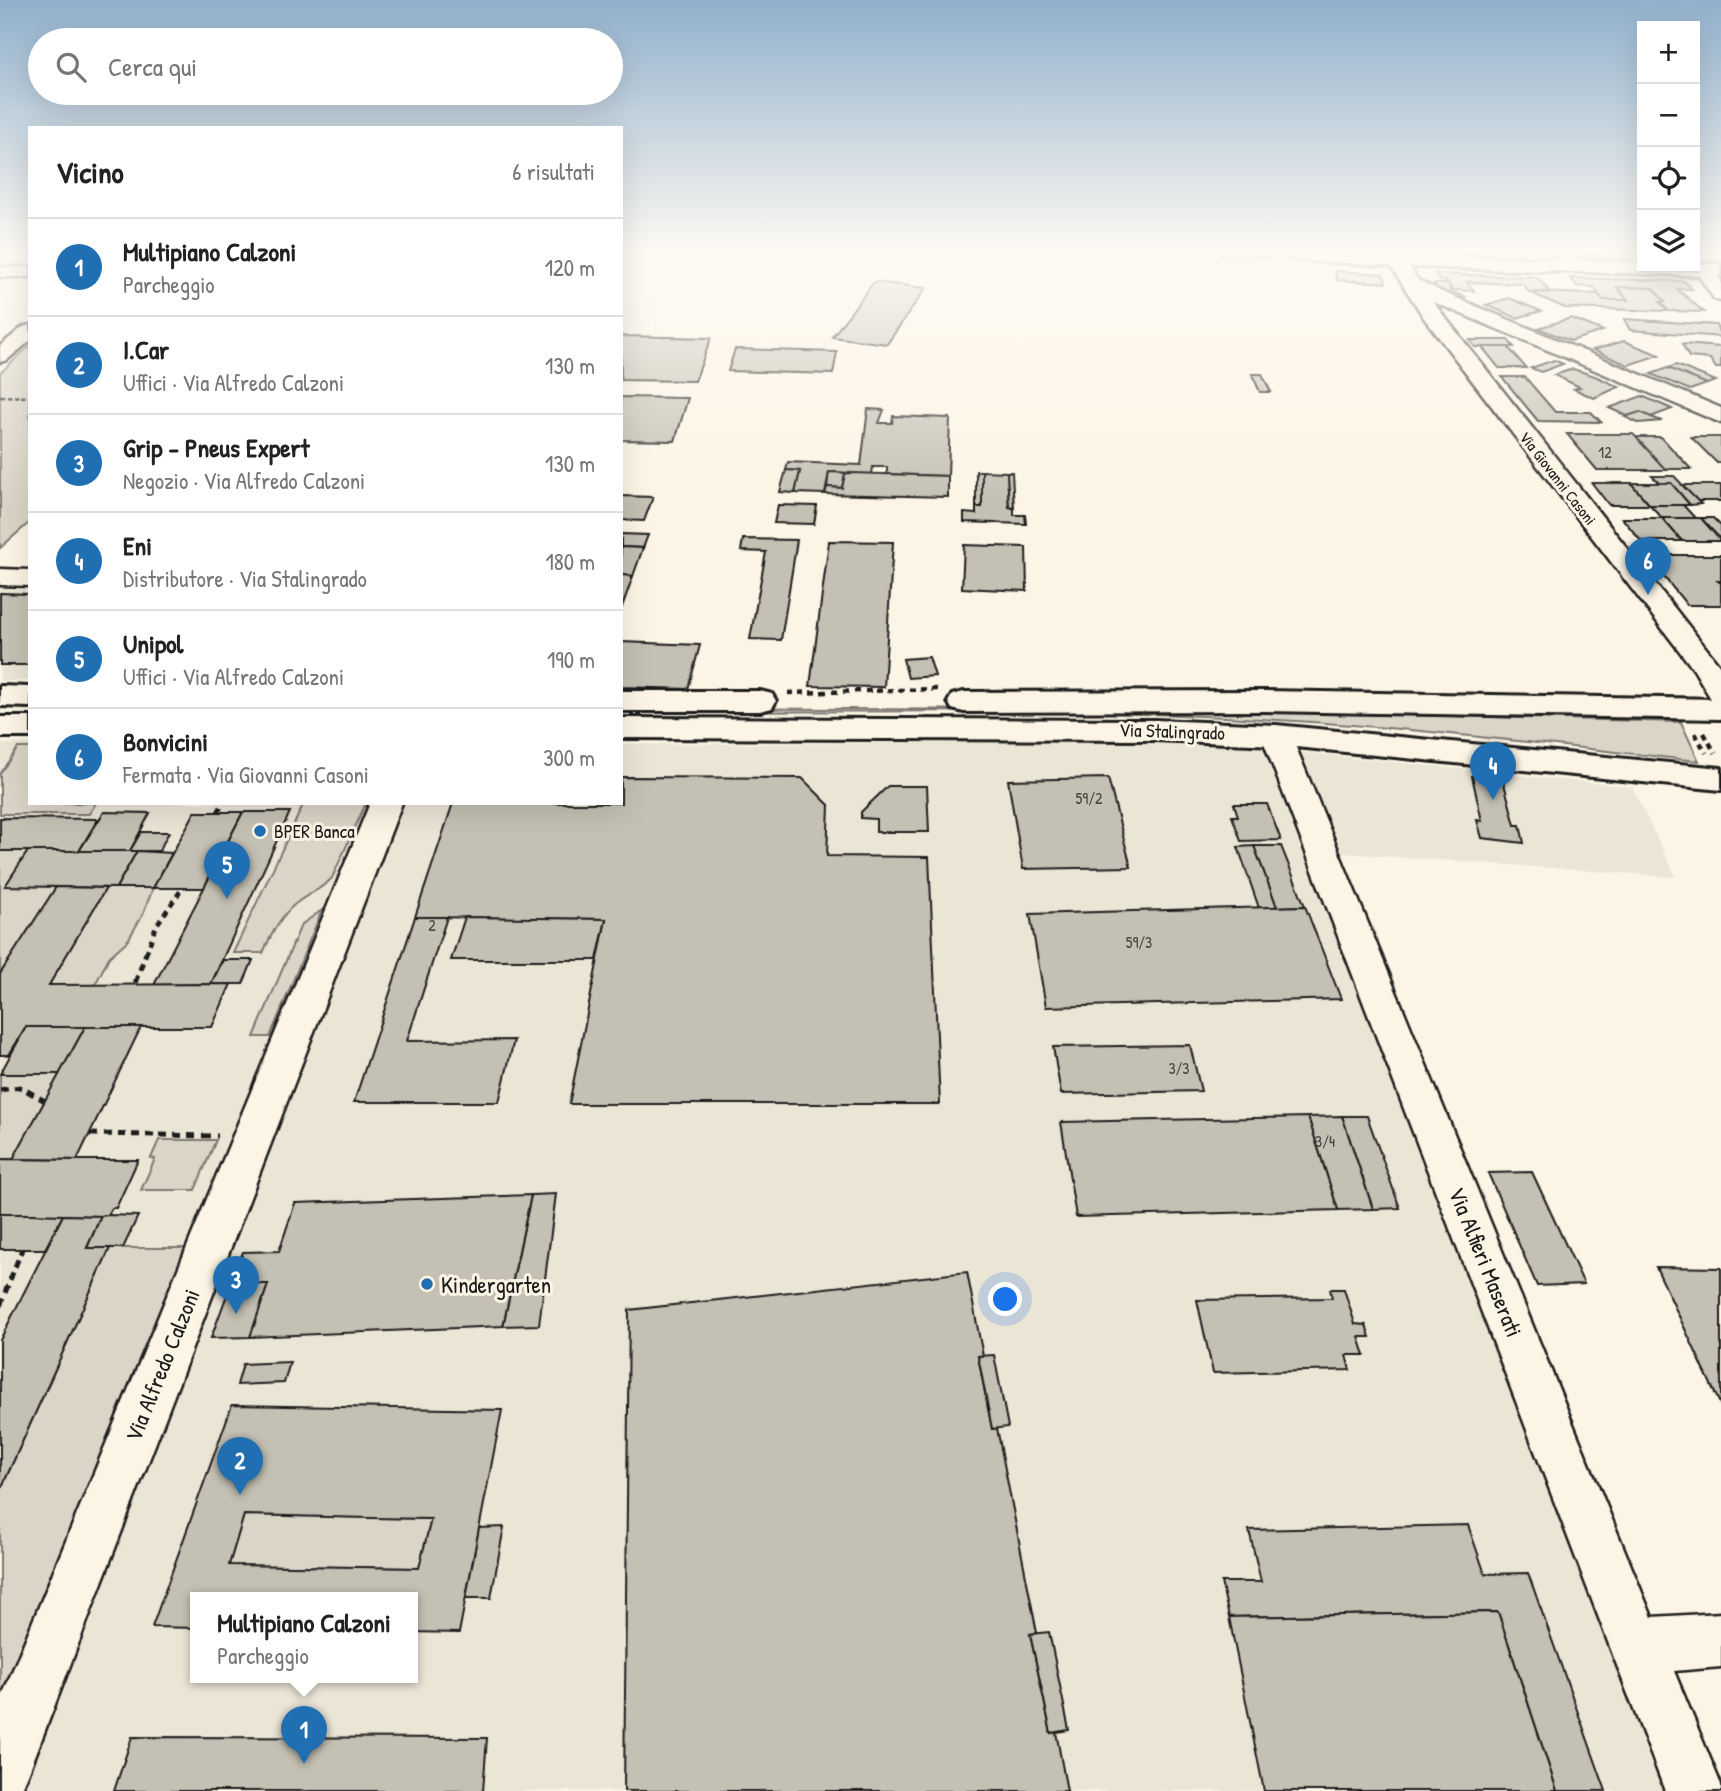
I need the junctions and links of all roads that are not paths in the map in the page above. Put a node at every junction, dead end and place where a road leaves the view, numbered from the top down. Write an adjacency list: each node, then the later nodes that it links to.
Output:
1 (22, 338): 4 (street)
2 (1450, 338): 8 (street, Via Giovanni Casoni)
3 (1534, 338): 5 (street)
4 (0, 356)
5 (1721, 416)
6 (0, 577): 7 (street)
7 (28, 578)
8 (1721, 693)
9 (0, 696): 10 (main road)
10 (28, 696)
11 (623, 701): 12 (main road, Via Stalingrado)
12 (1712, 720)
13 (0, 727): 14 (main road)
14 (28, 727)
15 (623, 728): 16 (main road, Via Stalingrado)
16 (1276, 735): 17 (main road, Via Stalingrado); 20 (street, Via Alfieri Maserati)
17 (1716, 771)
18 (385, 805): 21 (street, Via Alfredo Calzoni)
19 (1721, 1640): 20 (street)
20 (1637, 1646): 22 (street, Via Alfieri Maserati)
21 (0, 1772)
22 (1694, 1791)

